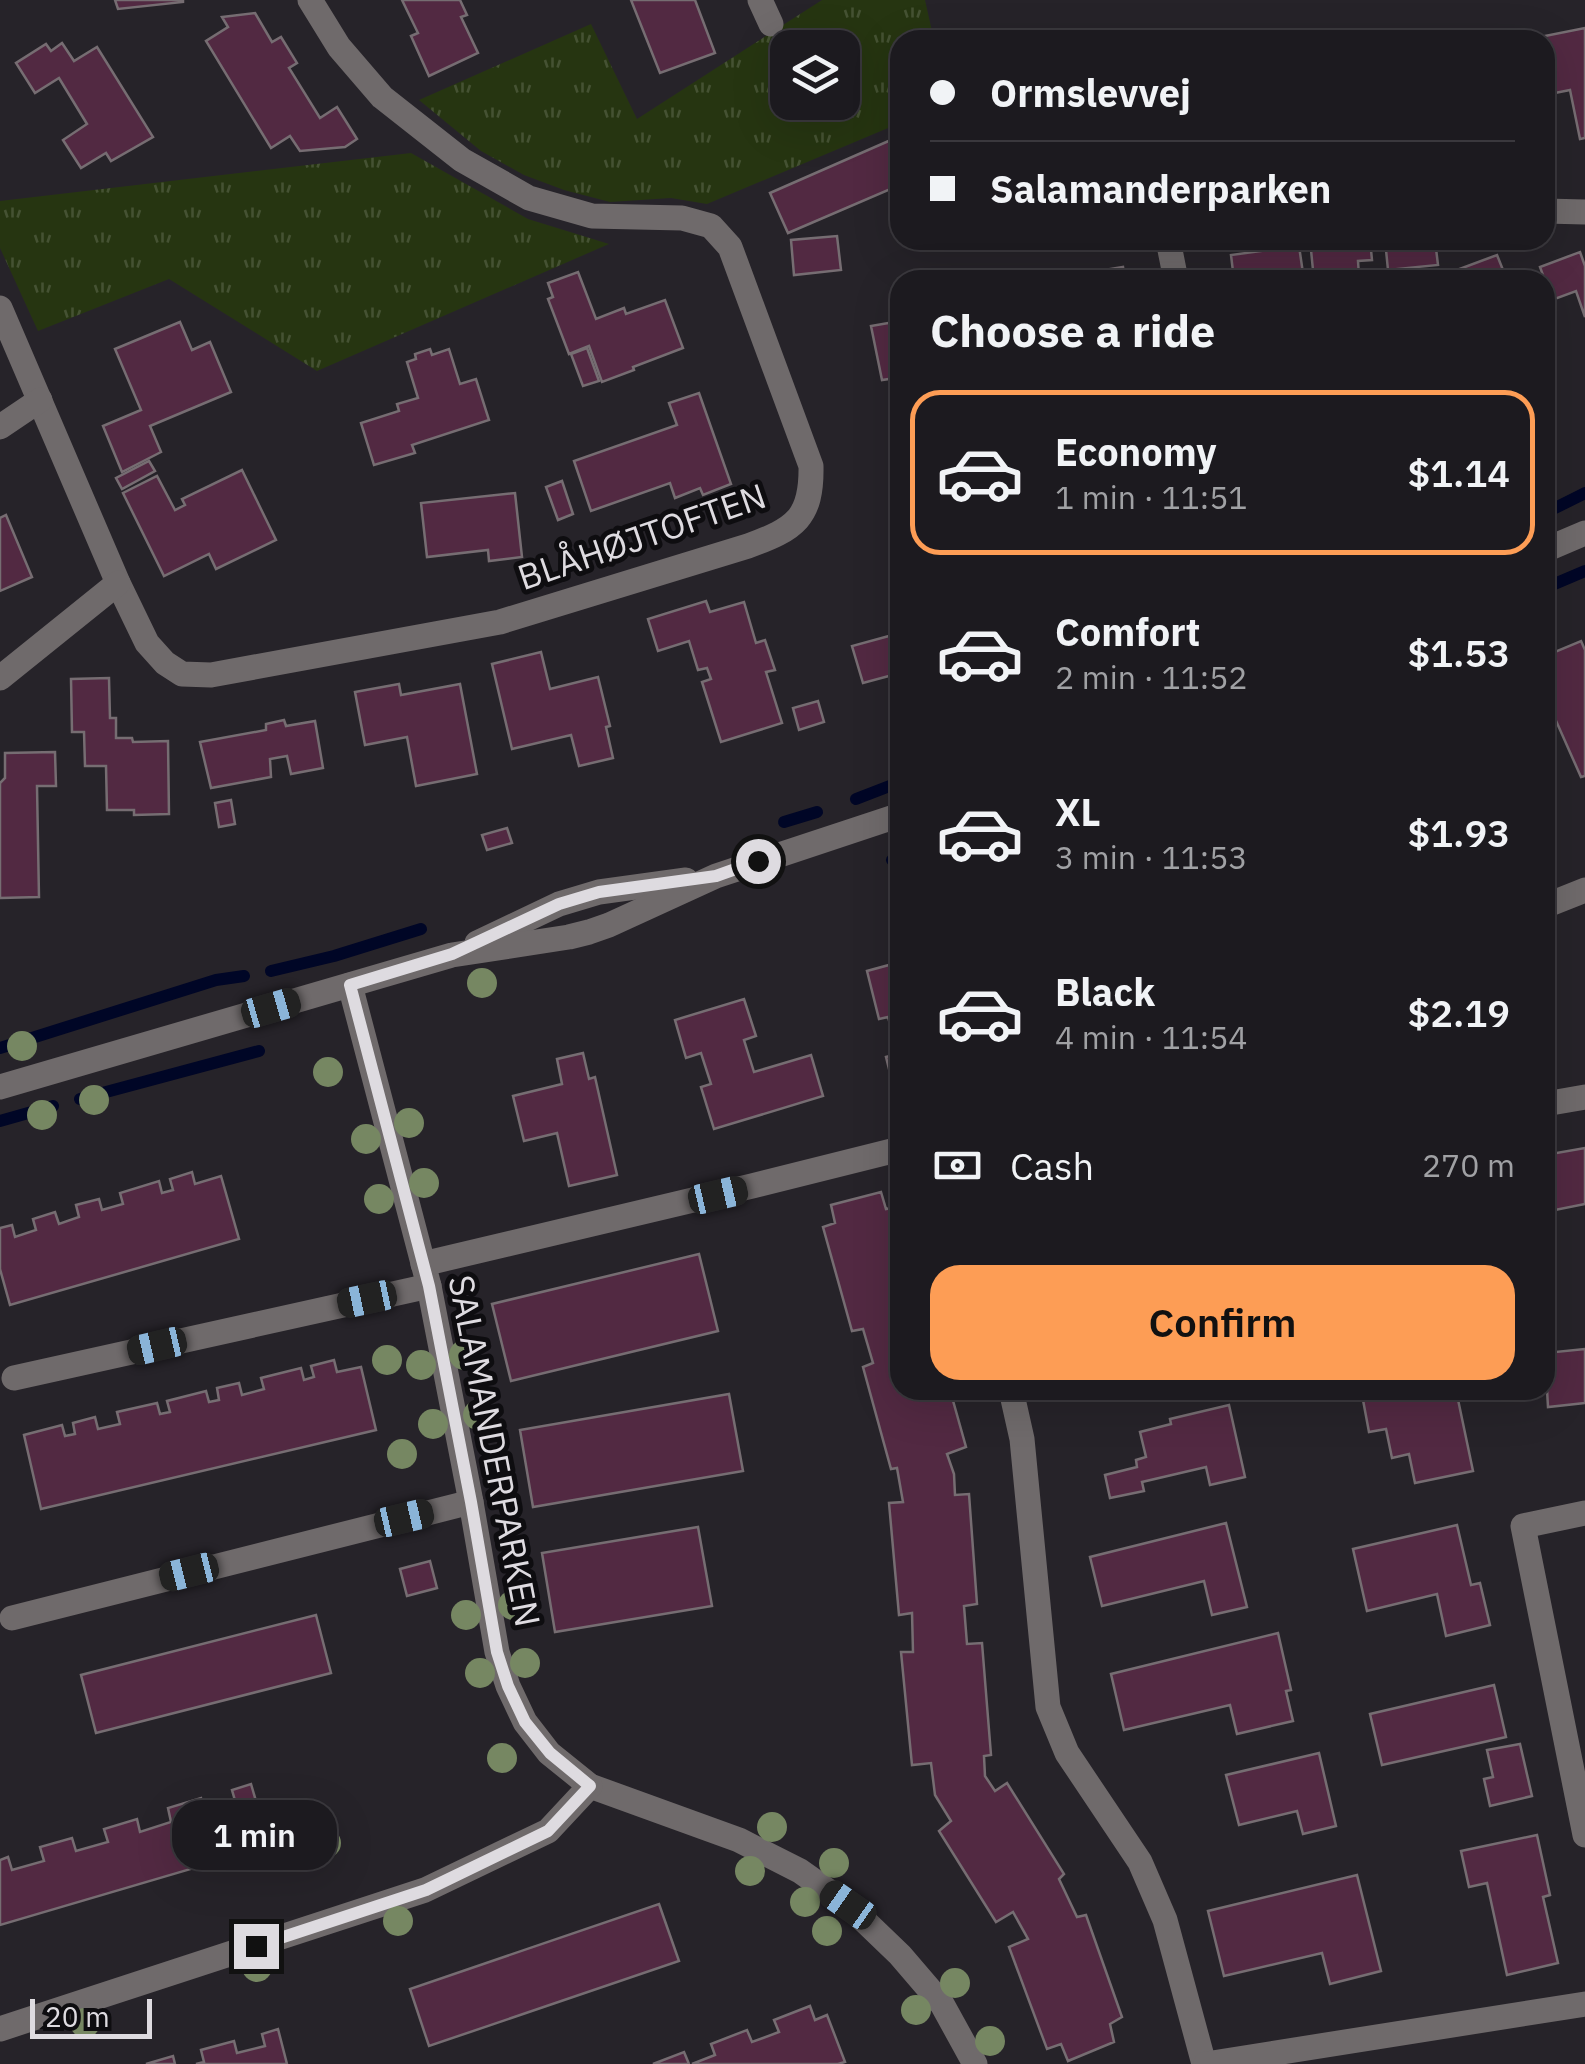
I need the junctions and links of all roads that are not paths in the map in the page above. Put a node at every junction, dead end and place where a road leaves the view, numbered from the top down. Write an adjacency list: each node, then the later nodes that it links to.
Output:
1 (310, 0): 9 (street, BLÅHØJTOFTEN)
2 (1555, 211): 3 (street)
3 (1585, 212)
4 (0, 308): 5 (street, BLÅHØJTOFTEN)
5 (40, 400): 6 (street); 9 (street, BLÅHØJTOFTEN)
6 (0, 427)
7 (1585, 533): 8 (street)
8 (1555, 546)
9 (118, 583): 10 (street)
10 (0, 678)
11 (890, 817): 12 (street)
12 (716, 876): 15 (street); 15 (street)
13 (1585, 890): 14 (street)
14 (1555, 902)
15 (452, 954): 16 (street)
16 (350, 985): 17 (street); 21 (street, SALAMANDERPARKEN)
17 (0, 1087)
18 (1585, 1097): 19 (street)
19 (1555, 1102)
20 (890, 1151): 21 (street)
21 (426, 1275): 22 (street); 24 (street, SALAMANDERPARKEN)
22 (14, 1378)
23 (1013, 1400): 32 (street)
24 (471, 1502): 26 (street); 27 (street, SALAMANDERPARKEN)
25 (1585, 1513): 28 (street)
26 (12, 1618)
27 (590, 1786): 30 (street); 31 (street, SALAMANDERPARKEN)
28 (1585, 1836)
29 (1585, 2004): 32 (street)
30 (0, 2029)
31 (975, 2064)
32 (1205, 2064)

